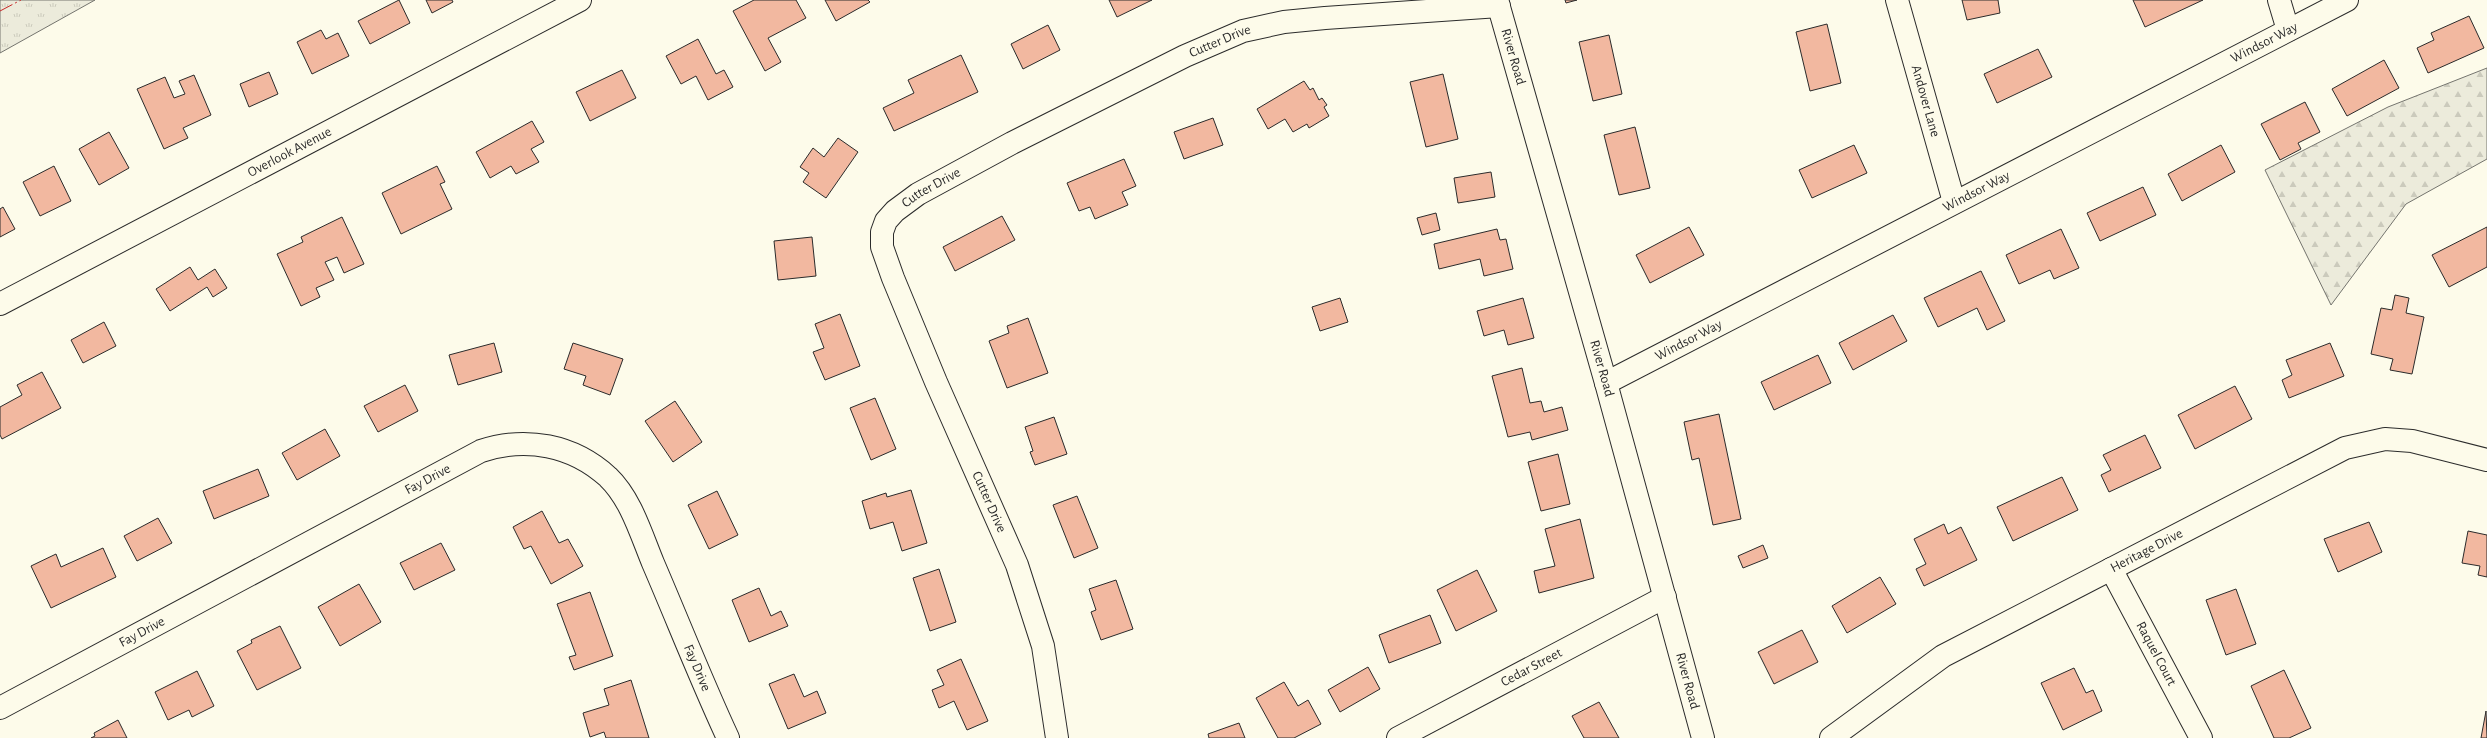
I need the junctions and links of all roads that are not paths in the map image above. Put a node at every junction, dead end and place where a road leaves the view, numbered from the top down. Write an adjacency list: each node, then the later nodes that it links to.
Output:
1 (580, 0): 8 (street, Overlook Avenue)
2 (1897, 0): 7 (street, Andover Lane)
3 (2279, 0): 6 (street)
4 (2347, 0): 6 (street, Windsor Way)
5 (1498, 3): 9 (street, River Road); 15 (street, Cutter Drive)
6 (2288, 30): 7 (street, Windsor Way)
7 (1954, 202): 9 (street, Windsor Way)
8 (0, 304)
9 (1606, 383): 12 (street, River Road)
10 (2487, 460): 11 (street, Heritage Drive)
11 (2111, 569): 18 (street, Heritage Drive); 19 (street, Raquel Court)
12 (1664, 597): 16 (street, Cedar Street); 17 (street, River Road)
13 (0, 708): 14 (street, Fay Drive)
14 (728, 738)
15 (1057, 738)
16 (1398, 738)
17 (1703, 738)
18 (1831, 738)
19 (2201, 738)

